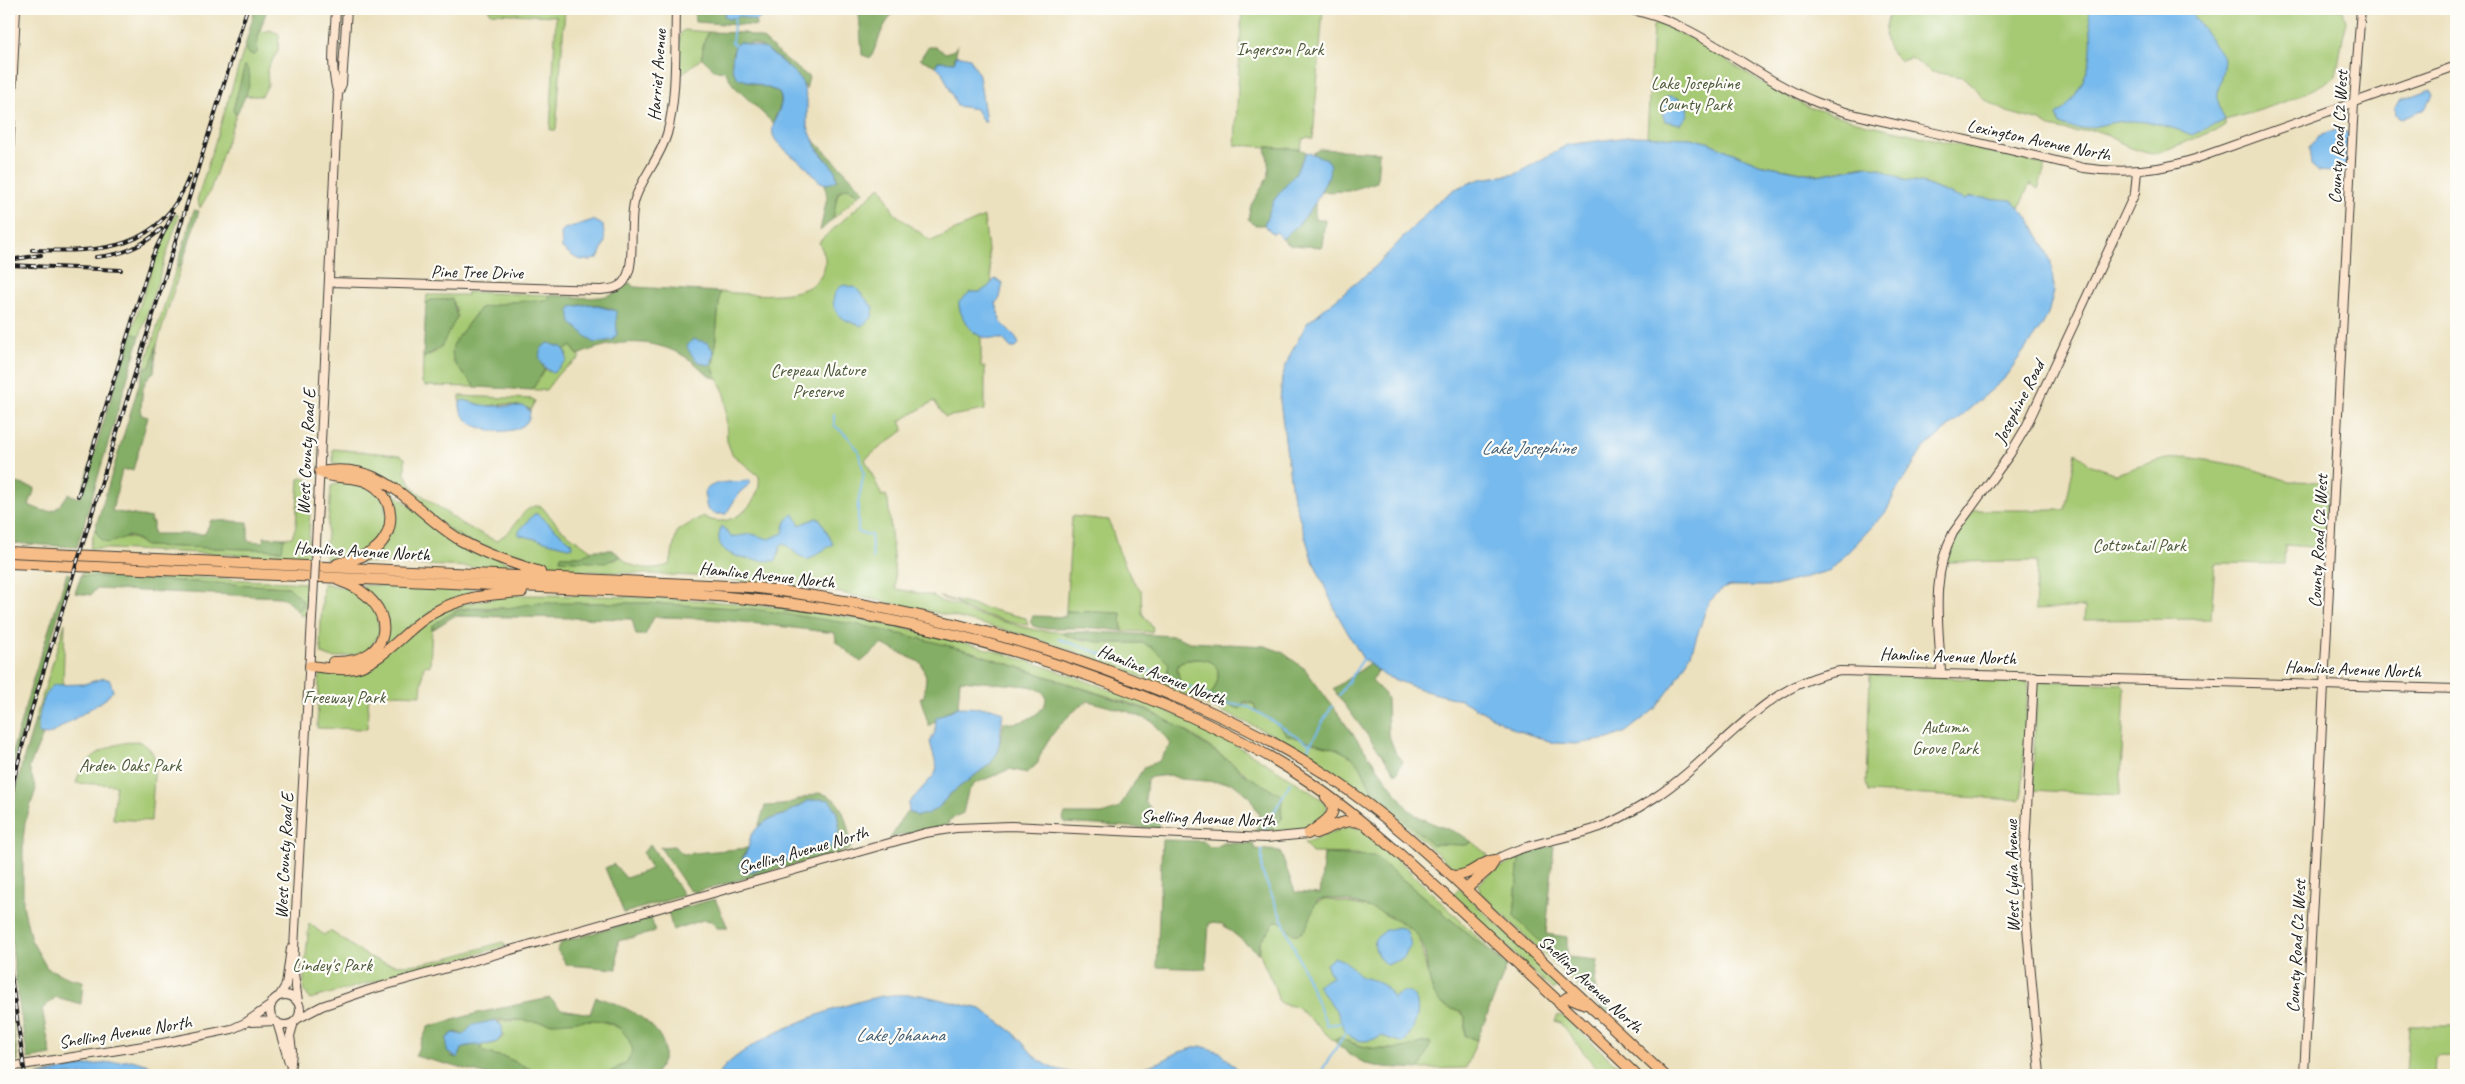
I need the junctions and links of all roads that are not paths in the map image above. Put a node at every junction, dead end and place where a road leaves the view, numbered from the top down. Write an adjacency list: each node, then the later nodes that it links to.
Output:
1 (16, 9): 11 (street)
2 (336, 9): 9 (street, West County Road E)
3 (347, 9): 9 (street, West County Road E)
4 (676, 9): 14 (street, Harriet Avenue)
5 (1627, 9): 7 (street, Lexington Avenue North)
6 (2361, 9): 10 (street, County Road C2 West)
7 (1651, 11): 12 (street, Lexington Avenue North)
8 (2456, 66): 10 (street, Lexington Avenue North)
9 (338, 94): 13 (street, West County Road E)
10 (2354, 102): 12 (street, Lexington Avenue North); 25 (street, County Road C2 West)
11 (9, 155)
12 (2137, 171): 23 (street, Josephine Road)
13 (330, 282): 14 (street, Pine Tree Drive); 15 (street, West County Road E)
14 (622, 284)
15 (320, 472): 18 (highway); 19 (highway); 22 (street, West County Road E, bridge)
16 (9, 552): 18 (highway, Hamline Avenue North)
17 (9, 564): 20 (highway, Hamline Avenue North)
18 (330, 566): 19 (highway, Hamline Avenue North)
19 (552, 576): 31 (highway, Hamline Avenue North)
20 (325, 577): 21 (highway, Hamline Avenue North); 22 (highway)
21 (565, 589): 22 (highway); 27 (highway, Hamline Avenue North)
22 (310, 663): 33 (street, West County Road E)
23 (1941, 672): 24 (street, Hamline Avenue North); 30 (street, Hamline Avenue North)
24 (2034, 676): 25 (street, Hamline Avenue North); 48 (street, West Lydia Avenue)
25 (2325, 684): 26 (street, Hamline Avenue North); 49 (street, County Road C2 West)
26 (2456, 689)
27 (1296, 774): 28 (highway, Hamline Avenue North); 29 (highway)
28 (1365, 824): 29 (highway); 36 (highway, Snelling Avenue North)
29 (1308, 834): 38 (street, Snelling Avenue North)
30 (1495, 860): 31 (highway); 32 (highway)
31 (1452, 876): 32 (highway, Snelling Avenue North)
32 (1466, 889): 39 (highway, Snelling Avenue North)
33 (295, 932): 34 (street, West County Road E); 35 (street, West County Road E)
34 (280, 995): 35 (street); 37 (street)
35 (298, 1002): 38 (street, Snelling Avenue North); 41 (street)
36 (1559, 1002): 39 (highway); 46 (highway, Snelling Avenue North)
37 (271, 1005): 40 (street); 42 (street, Snelling Avenue North)
38 (322, 1006): 41 (street, Snelling Avenue North)
39 (1595, 1010): 47 (highway, Snelling Avenue North)
40 (276, 1021): 41 (street); 42 (street, Snelling Avenue North); 43 (street)
41 (296, 1021): 43 (street)
42 (245, 1023): 44 (street, Snelling Avenue North)
43 (290, 1066): 45 (street)
44 (9, 1067)
45 (290, 1075)
46 (1636, 1075)
47 (1664, 1075)
48 (2040, 1075)
49 (2304, 1075)

